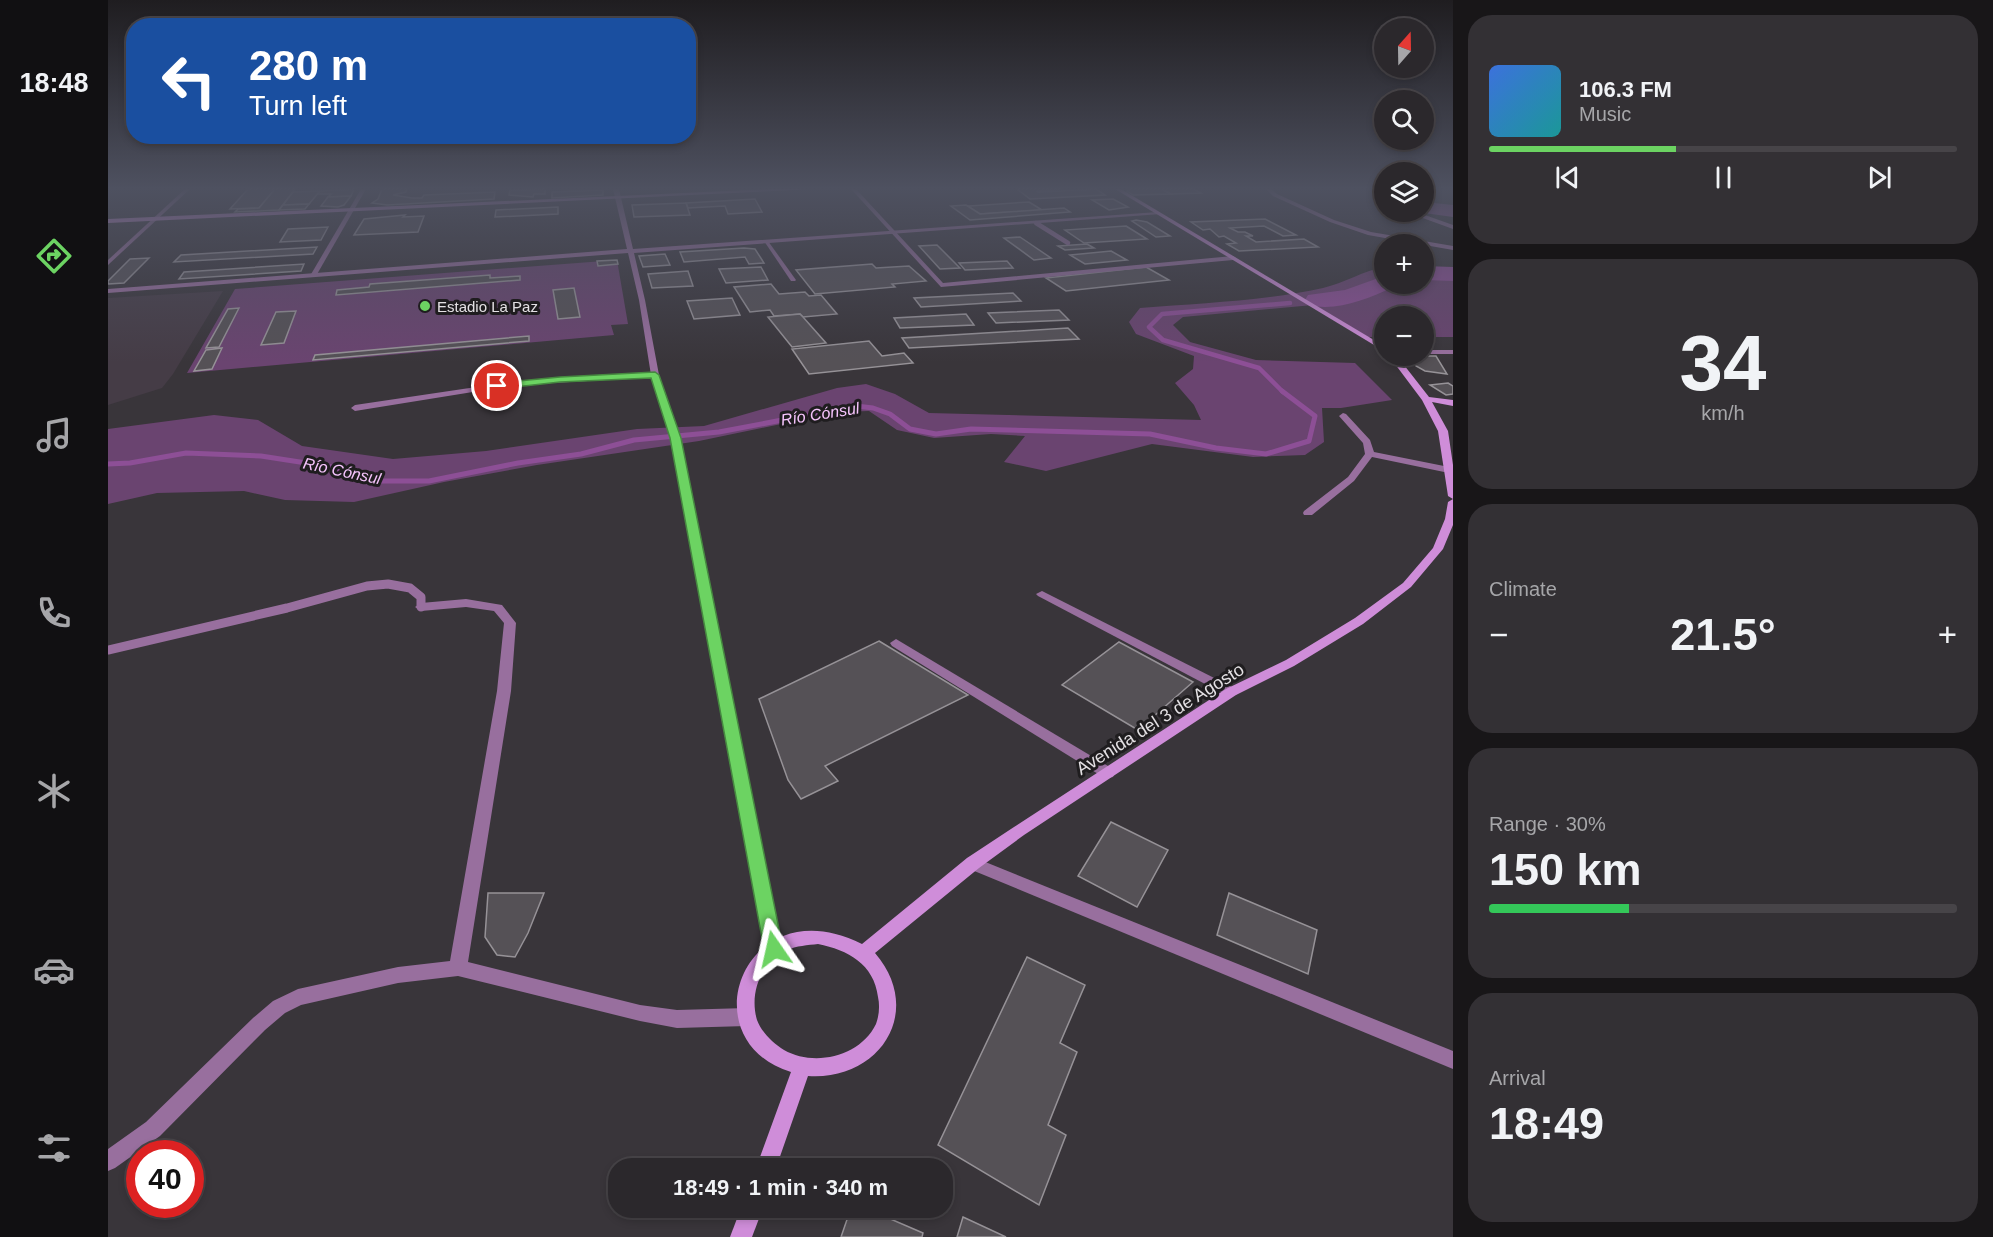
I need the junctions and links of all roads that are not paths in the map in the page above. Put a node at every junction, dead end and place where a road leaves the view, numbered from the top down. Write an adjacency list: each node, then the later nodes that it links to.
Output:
1 (125, 247): 10 (street)
2 (330, 247): 11 (street)
3 (629, 247): 8 (street)
4 (695, 247): 8 (street)
5 (769, 247): 12 (street)
6 (905, 247): 9 (street)
7 (1214, 247): 9 (main road)
8 (630, 251): 11 (street); 18 (street)
9 (1233, 258): 14 (main road)
10 (108, 263)
11 (313, 276): 13 (street)
12 (793, 280)
13 (108, 291)
14 (1374, 343)
15 (1434, 352): 16 (street)
16 (1453, 352)
17 (1401, 366): 19 (main road)
18 (655, 375): 21 (street); 35 (street)
19 (1426, 399): 20 (main road); 24 (main road)
20 (1453, 403)
21 (354, 408)
22 (1343, 416): 23 (street)
23 (1370, 454): 24 (street); 27 (street)
24 (1449, 470): 25 (main road)
25 (1453, 496)
26 (1453, 502): 32 (main road, Avenida del 3 de Agosto)
27 (1308, 513)
28 (1042, 594): 32 (street)
29 (421, 607): 31 (lane); 37 (street)
30 (896, 643): 33 (street)
31 (108, 650)
32 (1231, 692): 33 (main road, Avenida del 3 de Agosto)
33 (1108, 773): 34 (main road, Avenida del 3 de Agosto)
34 (973, 863): 36 (main road, Avenida del 3 de Agosto); 39 (street)
35 (774, 949): 36 (main road); 38 (main road)
36 (862, 953): 40 (main road)
37 (458, 968): 38 (street); 42 (street)
38 (747, 1017): 40 (main road)
39 (1453, 1060)
40 (802, 1067): 41 (main road)
41 (770, 1158)
42 (108, 1161)
43 (748, 1218): 44 (main road)
44 (741, 1237)

